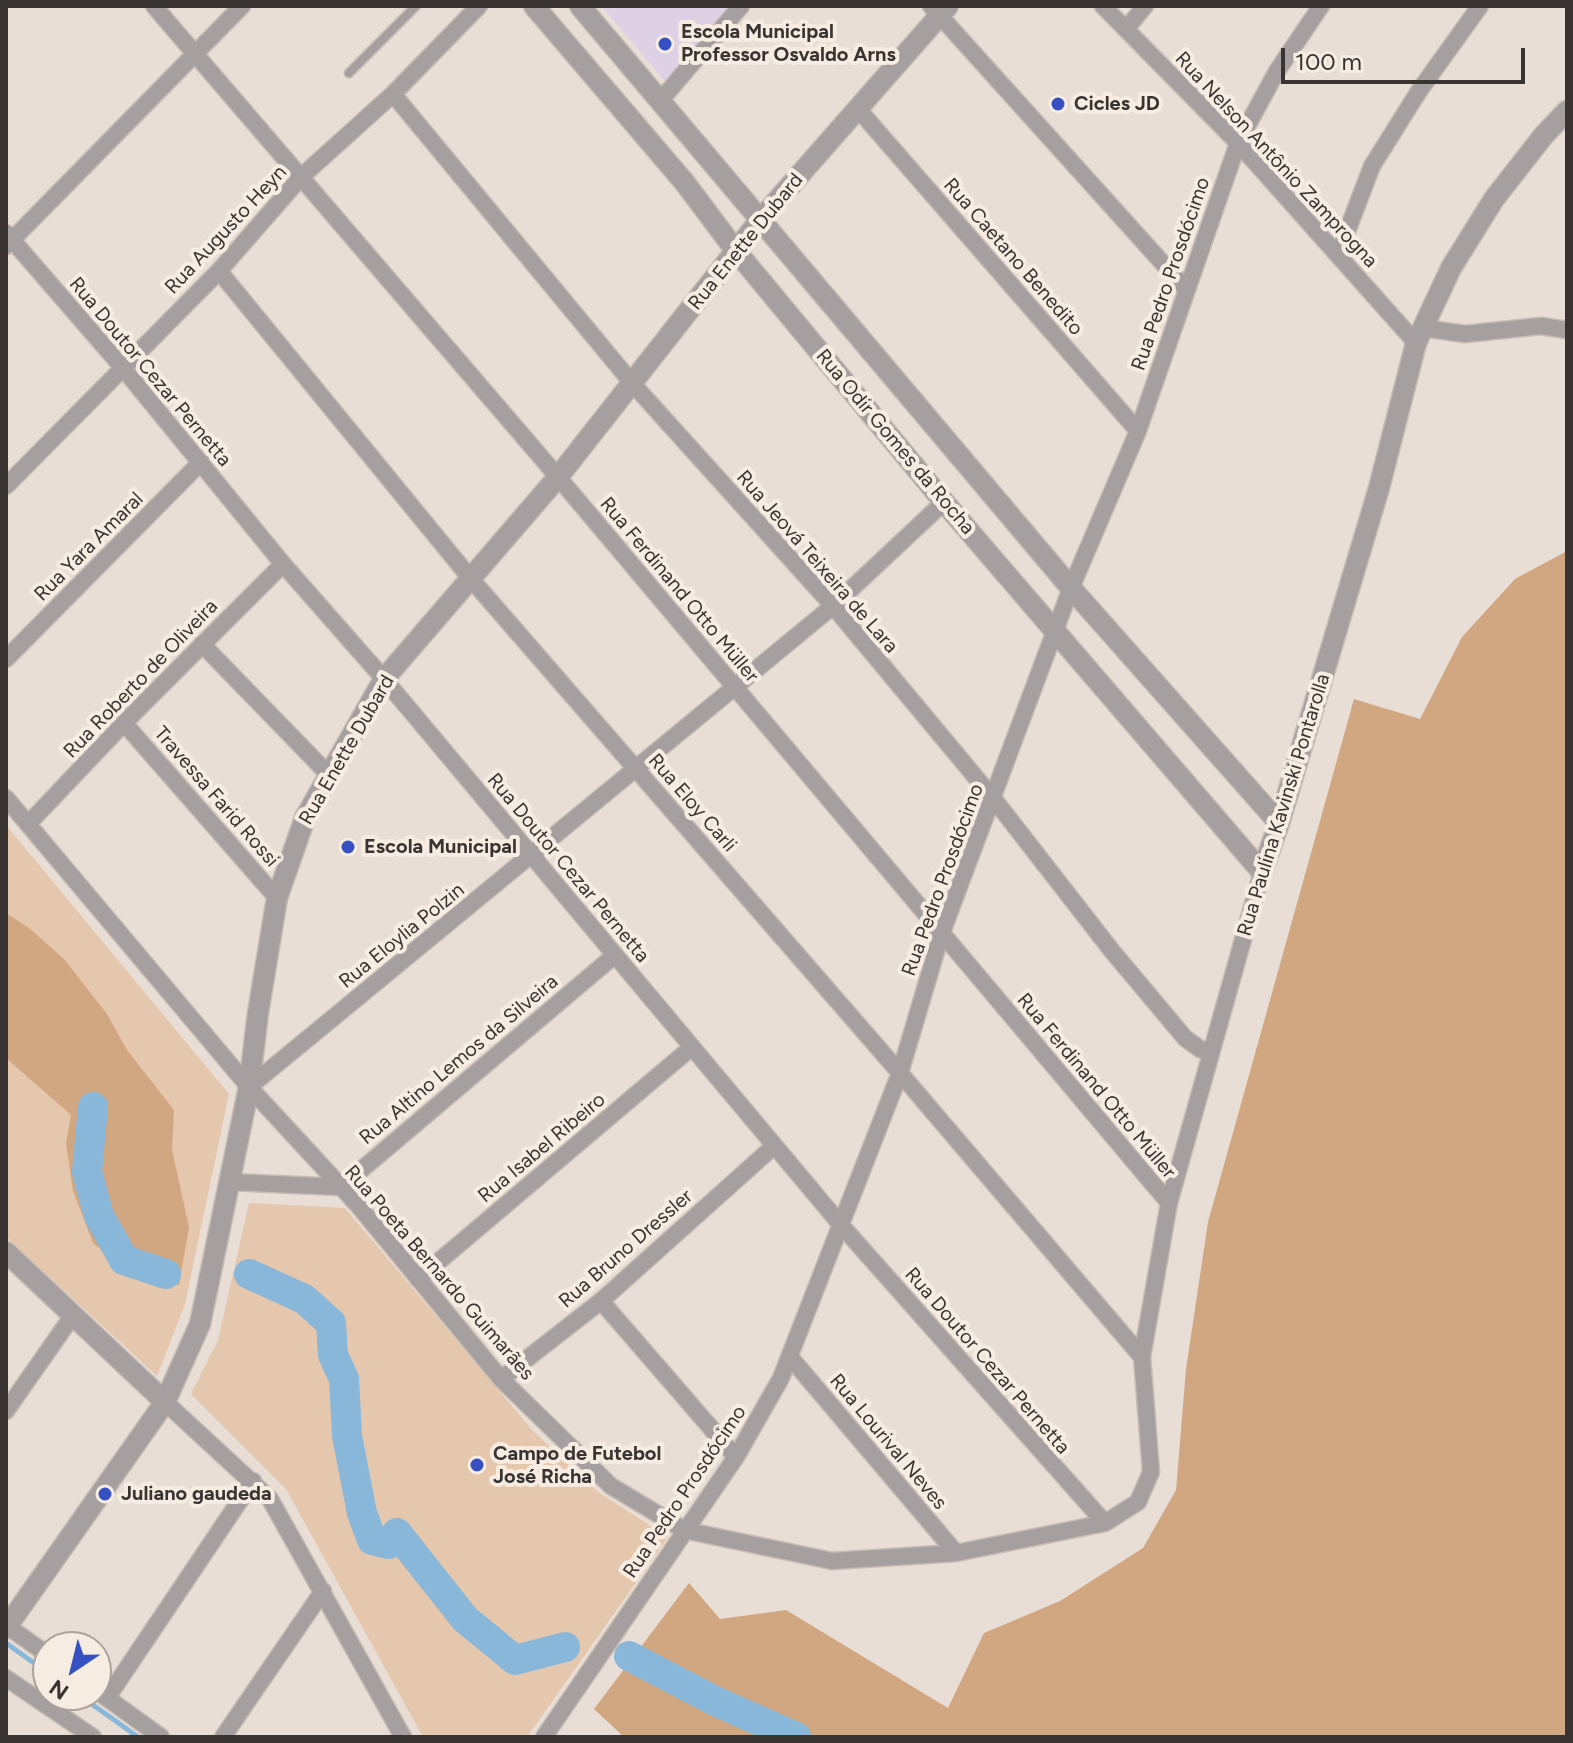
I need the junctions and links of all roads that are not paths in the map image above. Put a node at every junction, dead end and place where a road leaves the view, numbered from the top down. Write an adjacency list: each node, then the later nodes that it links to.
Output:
1 (154, 6): 14 (street, Rua Ferdinand Otto Müller)
2 (242, 6): 14 (street)
3 (416, 6): 15 (lane)
4 (479, 6): 16 (street, Rua Augusto Heyn)
5 (534, 6): 24 (street, Rua Odir Gomes da Rocha)
6 (580, 6): 17 (street, Rua Odir Gomes da Rocha)
7 (741, 6): 17 (street)
8 (1103, 6): 13 (street, Rua Nelson Antônio Zamprogna)
9 (1145, 6): 13 (street)
10 (1321, 6): 20 (street, Rua Pedro Prosdócimo)
11 (1480, 6): 25 (street)
12 (940, 9): 18 (street, Rua Enette Dubard); 27 (street)
13 (1126, 29): 20 (street, Rua Nelson Antônio Zamprogna)
14 (194, 54): 21 (street, Rua Ferdinand Otto Müller); 23 (street)
15 (349, 73)
16 (393, 94): 21 (street, Rua Augusto Heyn); 31 (street, Rua Jeová Teixeira de Lara)
17 (660, 101): 22 (street, Rua Odir Gomes da Rocha)
18 (858, 109): 22 (street, Rua Enette Dubard); 32 (street, Rua Caetano Benedito)
19 (1567, 111): 29 (street, Rua Paulina Kavinski Pontarolla)
20 (1238, 143): 25 (street, Rua Nelson Antônio Zamprogna); 27 (street, Rua Pedro Prosdócimo)
21 (301, 177): 26 (street, Rua Augusto Heyn); 34 (street, Rua Ferdinand Otto Müller)
22 (760, 220): 24 (street, Rua Enette Dubard); 39 (street, Rua Odir Gomes da Rocha)
23 (8, 239): 30 (street, Rua Doutor Cezar Pernetta)
24 (736, 251): 31 (street, Rua Enette Dubard); 36 (street, Rua Odir Gomes da Rocha)
25 (1338, 255): 29 (street, Rua Nelson Antônio Zamprogna)
26 (219, 271): 30 (street, Rua Augusto Heyn); 38 (street, Rua Eloy Carli)
27 (1186, 289): 32 (street, Rua Pedro Prosdócimo)
28 (1567, 330): 29 (street)
29 (1420, 335): 52 (street, Rua Paulina Kavinski Pontarolla)
30 (123, 368): 33 (street, Rua Doutor Cezar Pernetta); 35 (street, Rua Augusto Heyn)
31 (632, 383): 34 (street, Rua Enette Dubard); 40 (street, Rua Jeová Teixeira de Lara)
32 (1138, 431): 39 (street, Rua Pedro Prosdócimo)
33 (201, 462): 37 (street, Rua Doutor Cezar Pernetta); 43 (street, Rua Yara Amaral)
34 (558, 477): 38 (street, Rua Enette Dubard); 45 (street, Rua Ferdinand Otto Müller)
35 (6, 486)
36 (944, 502): 40 (street, Rua Eloylia Polzin); 41 (street, Rua Odir Gomes da Rocha)
37 (283, 564): 42 (street, Rua Roberto de Oliveira); 44 (street, Rua Doutor Cezar Pernetta)
38 (471, 579): 44 (street, Rua Enette Dubard); 47 (street, Rua Eloy Carli)
39 (1071, 588): 41 (street, Rua Pedro Prosdócimo); 52 (street, Rua Odir Gomes da Rocha)
40 (833, 606): 45 (street, Rua Eloylia Polzin); 50 (street, Rua Jeová Teixeira de Lara)
41 (1056, 629): 50 (street, Rua Pedro Prosdócimo); 54 (street, Rua Odir Gomes da Rocha)
42 (202, 644): 46 (street, Rua Roberto de Oliveira); 48 (street)
43 (6, 659)
44 (384, 679): 48 (street, Rua Enette Dubard); 53 (street, Rua Doutor Cezar Pernetta)
45 (734, 688): 47 (street, Rua Eloylia Polzin); 56 (street, Rua Ferdinand Otto Müller)
46 (124, 723): 51 (street, Rua Roberto de Oliveira); 55 (street, Travessa Farid Rossi)
47 (636, 769): 53 (street, Rua Eloylia Polzin); 60 (street, Rua Eloy Carli)
48 (329, 775): 55 (street, Rua Enette Dubard)
49 (6, 798): 51 (street, Rua Poeta Bernardo Guimarães)
50 (993, 798): 56 (street, Rua Pedro Prosdócimo); 59 (street, Rua Jeová Teixeira de Lara)
51 (29, 823): 61 (street, Rua Poeta Bernardo Guimarães)
52 (1279, 823): 54 (street, Rua Paulina Kavinski Pontarolla)
53 (532, 856): 57 (street, Rua Doutor Cezar Pernetta); 61 (street, Rua Eloylia Polzin)
54 (1262, 872): 59 (street, Rua Paulina Kavinski Pontarolla)
55 (277, 898): 61 (street, Rua Enette Dubard)
56 (941, 935): 60 (street, Rua Pedro Prosdócimo); 65 (street, Rua Ferdinand Otto Müller)
57 (615, 955): 58 (street, Rua Doutor Cezar Pernetta); 64 (street, Rua Altino Lemos da Silveira)
58 (692, 1047): 62 (street, Rua Doutor Cezar Pernetta); 68 (street, Rua Isabel Ribeiro)
59 (1211, 1052): 65 (street, Rua Paulina Kavinski Pontarolla)
60 (900, 1073): 66 (street, Rua Pedro Prosdócimo); 72 (street, Rua Eloy Carli)
61 (249, 1087): 63 (street, Rua Enette Dubard); 64 (street, Rua Poeta Bernardo Guimarães)
62 (774, 1146): 66 (street, Rua Doutor Cezar Pernetta); 69 (street, Rua Bruno Dressler)
63 (230, 1182): 64 (street); 74 (street, Rua Enette Dubard)
64 (341, 1187): 68 (street, Rua Poeta Bernardo Guimarães)
65 (1169, 1203): 72 (street, Rua Paulina Kavinski Pontarolla)
66 (841, 1225): 71 (street, Rua Pedro Prosdócimo); 78 (street, Rua Doutor Cezar Pernetta)
67 (6, 1252): 70 (street)
68 (418, 1279): 73 (street, Rua Poeta Bernardo Guimarães)
69 (601, 1301): 73 (street, Rua Bruno Dressler); 76 (street)
70 (73, 1315): 74 (street); 75 (street)
71 (790, 1357): 76 (street, Rua Pedro Prosdócimo); 80 (street, Rua Lourival Neves)
72 (1142, 1357): 78 (street, Rua Paulina Kavinski Pontarolla)
73 (501, 1379): 79 (street, Rua Poeta Bernardo Guimarães)
74 (165, 1402): 77 (street); 82 (street, Rua Enette Dubard)
75 (6, 1411)
76 (736, 1457): 79 (street, Rua Pedro Prosdócimo)
77 (253, 1481): 81 (street); 85 (street)
78 (1105, 1523): 80 (street, Rua Poeta Bernardo Guimarães)
79 (684, 1530): 80 (street, Rua Poeta Bernardo Guimarães); 91 (street, Rua Pedro Prosdócimo)
80 (956, 1553)
81 (323, 1591): 89 (street); 90 (street)
82 (6, 1626): 83 (street)
83 (32, 1644)
84 (6, 1678): 87 (street)
85 (112, 1679)
86 (112, 1702): 88 (street)
87 (93, 1737)
88 (161, 1737)
89 (223, 1737)
90 (403, 1737)
91 (544, 1737)

